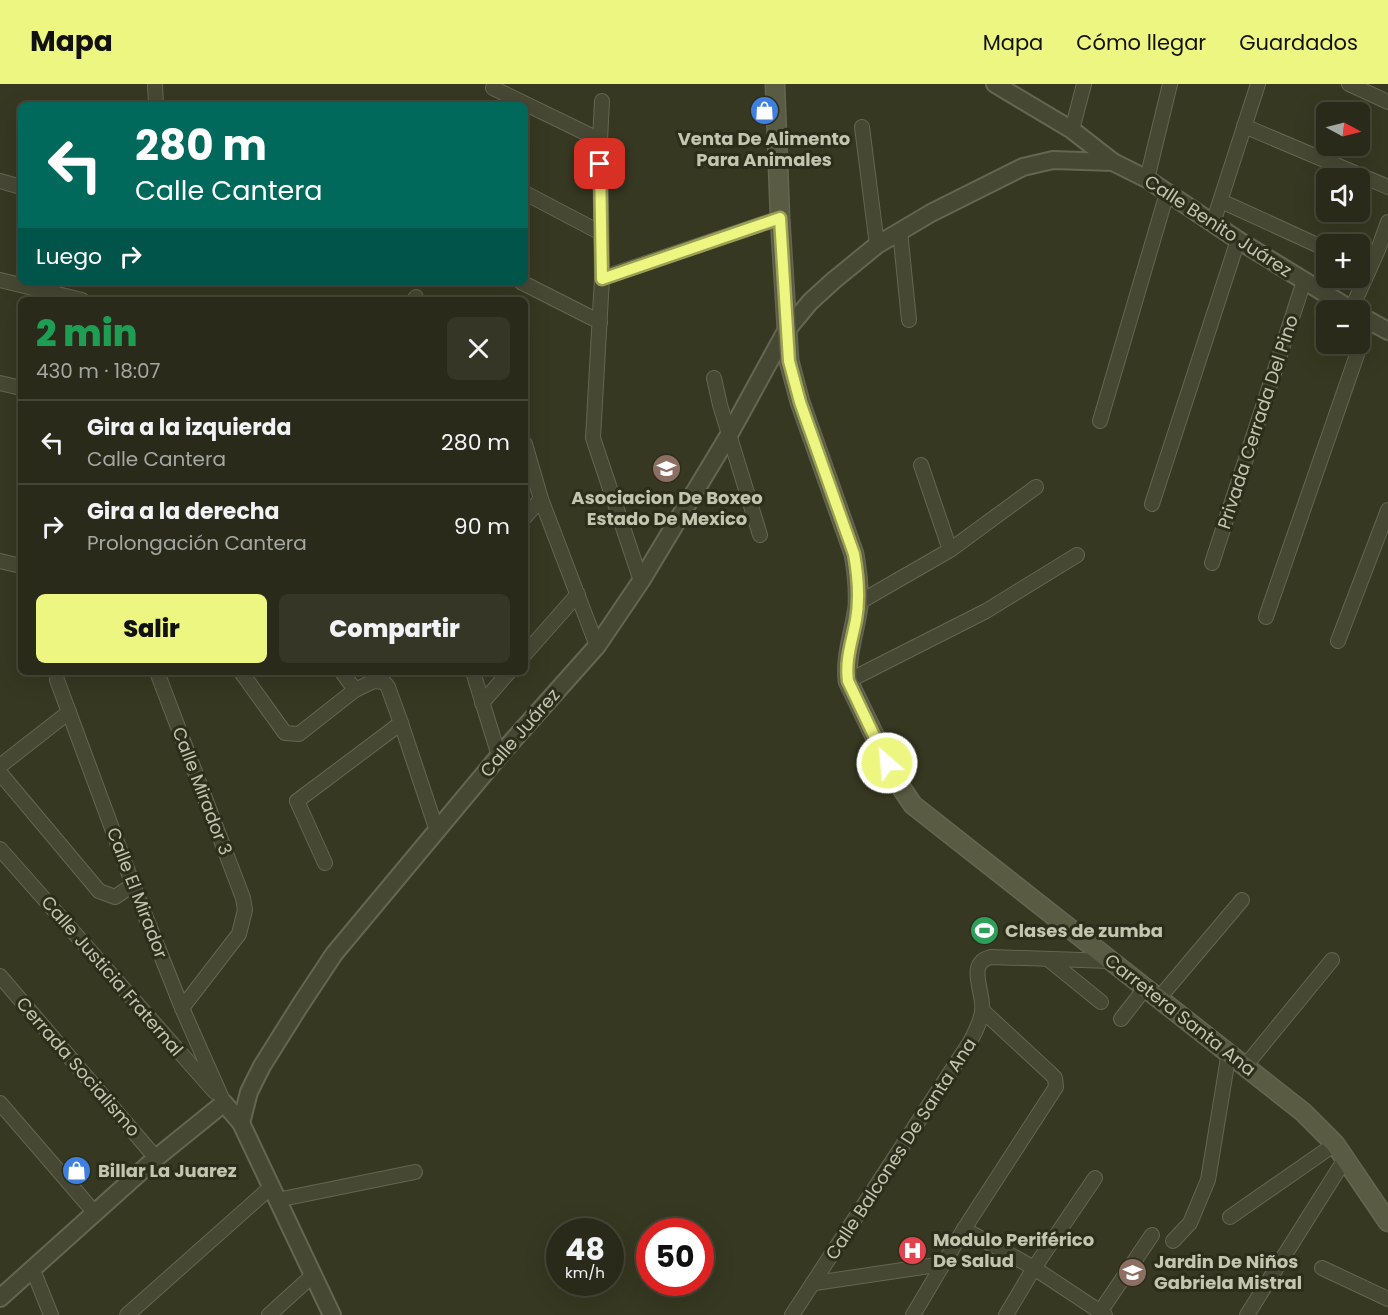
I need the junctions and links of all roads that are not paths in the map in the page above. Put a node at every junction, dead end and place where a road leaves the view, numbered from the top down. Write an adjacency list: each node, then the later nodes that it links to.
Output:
1 (155, 84): 10 (street)
2 (776, 84): 26 (main road, Carretera Santa Ana)
3 (995, 84): 16 (street, Calle Benito Juárez)
4 (1083, 84): 16 (street)
5 (1170, 84): 19 (street)
6 (1258, 84): 14 (street)
7 (1349, 84): 12 (street)
8 (493, 88): 11 (street)
9 (602, 101): 17 (street)
10 (156, 102)
11 (522, 102)
12 (1388, 102)
13 (528, 105): 17 (street)
14 (1244, 126): 22 (street); 25 (street)
15 (862, 127): 33 (street)
16 (1072, 130): 18 (street, Calle Benito Juárez)
17 (600, 140): 30 (street)
18 (1113, 162): 19 (street, Calle Benito Juárez); 29 (street, Calle Benito Juárez)
19 (1147, 179): 23 (street, Calle Benito Juárez)
20 (0, 181): 21 (street)
21 (18, 186)
22 (1388, 187)
23 (1167, 193): 28 (street, Calle Benito Juárez); 53 (street)
24 (528, 195): 30 (street)
25 (1221, 201): 28 (street); 32 (street)
26 (780, 218): 36 (street); 47 (main road, Carretera Santa Ana)
27 (1388, 222): 34 (street)
28 (1213, 223): 31 (street, Calle Benito Juárez)
29 (900, 231): 33 (street, Calle Benito Juárez); 45 (street)
30 (600, 233): 36 (street)
31 (1238, 240): 38 (street, Calle Benito Juárez); 59 (street)
32 (1316, 244)
33 (877, 245): 47 (street, Calle Benito Juárez)
34 (1383, 252): 35 (street)
35 (1370, 262)
36 (602, 279): 46 (street)
37 (0, 280): 39 (street)
38 (1304, 281): 43 (street, Calle Benito Juárez); 67 (street, Privada Cerrada Del Pino)
39 (18, 284)
40 (20, 285): 42 (street)
41 (527, 285): 46 (street)
42 (70, 297)
43 (1335, 300)
44 (1370, 320): 48 (street)
45 (909, 321)
46 (600, 322): 69 (street)
47 (786, 331): 54 (street, Calle Juárez); 71 (main road, Carretera Santa Ana)
48 (1388, 331)
49 (1352, 354): 72 (street)
50 (714, 378): 54 (street)
51 (0, 383): 52 (street)
52 (18, 387)
53 (1100, 421)
54 (729, 435): 62 (street); 69 (street, Calle Juárez)
55 (528, 454): 58 (street)
56 (921, 465): 64 (street)
57 (1036, 487): 64 (street)
58 (541, 500): 61 (street); 70 (street)
59 (1152, 504)
60 (1388, 510): 63 (street)
61 (528, 514)
62 (760, 535)
63 (1384, 536): 73 (street)
64 (950, 550): 71 (street)
65 (1077, 555): 82 (street)
66 (0, 561): 68 (street)
67 (1212, 563)
68 (18, 565)
69 (640, 581): 74 (street, Calle Juárez)
70 (578, 594): 74 (street); 75 (street)
71 (858, 603): 82 (main road, Carretera Santa Ana)
72 (1266, 617)
73 (1338, 641)
74 (597, 646): 87 (street, Calle Juárez)
75 (528, 651)
76 (158, 675): 101 (street, Calle Mirador 3)
77 (243, 675): 83 (street)
78 (344, 675): 83 (street)
79 (474, 675): 84 (street)
80 (506, 675): 84 (street)
81 (57, 680): 85 (street, Calle El Mirador)
82 (848, 681): 97 (main road, Carretera Santa Ana)
83 (355, 690): 86 (street)
84 (482, 703): 87 (street)
85 (69, 712): 88 (street); 93 (street, Calle El Mirador)
86 (401, 723): 90 (street); 92 (street)
87 (499, 756): 90 (street, Calle Juárez)
88 (0, 766)
89 (0, 773): 93 (street)
90 (437, 831): 108 (street, Calle Juárez)
91 (0, 849): 107 (street, Calle Justicia Fraternal)
92 (325, 863)
93 (133, 885): 101 (street, Calle El Mirador)
94 (1242, 900): 99 (street)
95 (1048, 959): 97 (street, Calle Balcones De Santa Ana); 100 (street); 102 (street, Calle Balcones De Santa Ana)
96 (1332, 960): 105 (street)
97 (1110, 962): 99 (main road, Carretera Santa Ana)
98 (0, 976): 110 (street, Cerrada Socialismo)
99 (1153, 992): 103 (street); 104 (main road, Carretera Santa Ana)
100 (1101, 1002)
101 (182, 1008): 107 (street, Calle El Mirador)
102 (982, 1011): 117 (street); 125 (street, Calle Balcones De Santa Ana)
103 (1121, 1019)
104 (1229, 1052): 105 (main road, Carretera Santa Ana); 119 (street)
105 (1246, 1065): 109 (main road, Carretera Santa Ana)
106 (0, 1103): 114 (street)
107 (224, 1103): 108 (street); 110 (street)
108 (241, 1123): 113 (street)
109 (1340, 1151): 115 (street); 116 (main road, Carretera Santa Ana); 136 (street)
110 (156, 1158): 114 (street)
111 (415, 1172): 113 (street)
112 (1095, 1178): 121 (street)
113 (274, 1193): 124 (street); 130 (street)
114 (94, 1212): 123 (street)
115 (1230, 1217)
116 (1388, 1222)
117 (964, 1229): 120 (street); 121 (street)
118 (1152, 1235): 128 (street)
119 (1173, 1241)
120 (943, 1264): 125 (street); 134 (street)
121 (1034, 1268): 128 (street); 135 (street)
122 (1322, 1268): 127 (street)
123 (33, 1270): 126 (street); 129 (street)
124 (313, 1275): 131 (street); 132 (street)
125 (815, 1283): 133 (street, Calle Balcones De Santa Ana)
126 (0, 1298)
127 (1388, 1299)
128 (1101, 1314)
129 (51, 1315)
130 (128, 1315)
131 (269, 1315)
132 (332, 1315)
133 (792, 1315)
134 (913, 1315)
135 (1006, 1315)
136 (1247, 1315)

